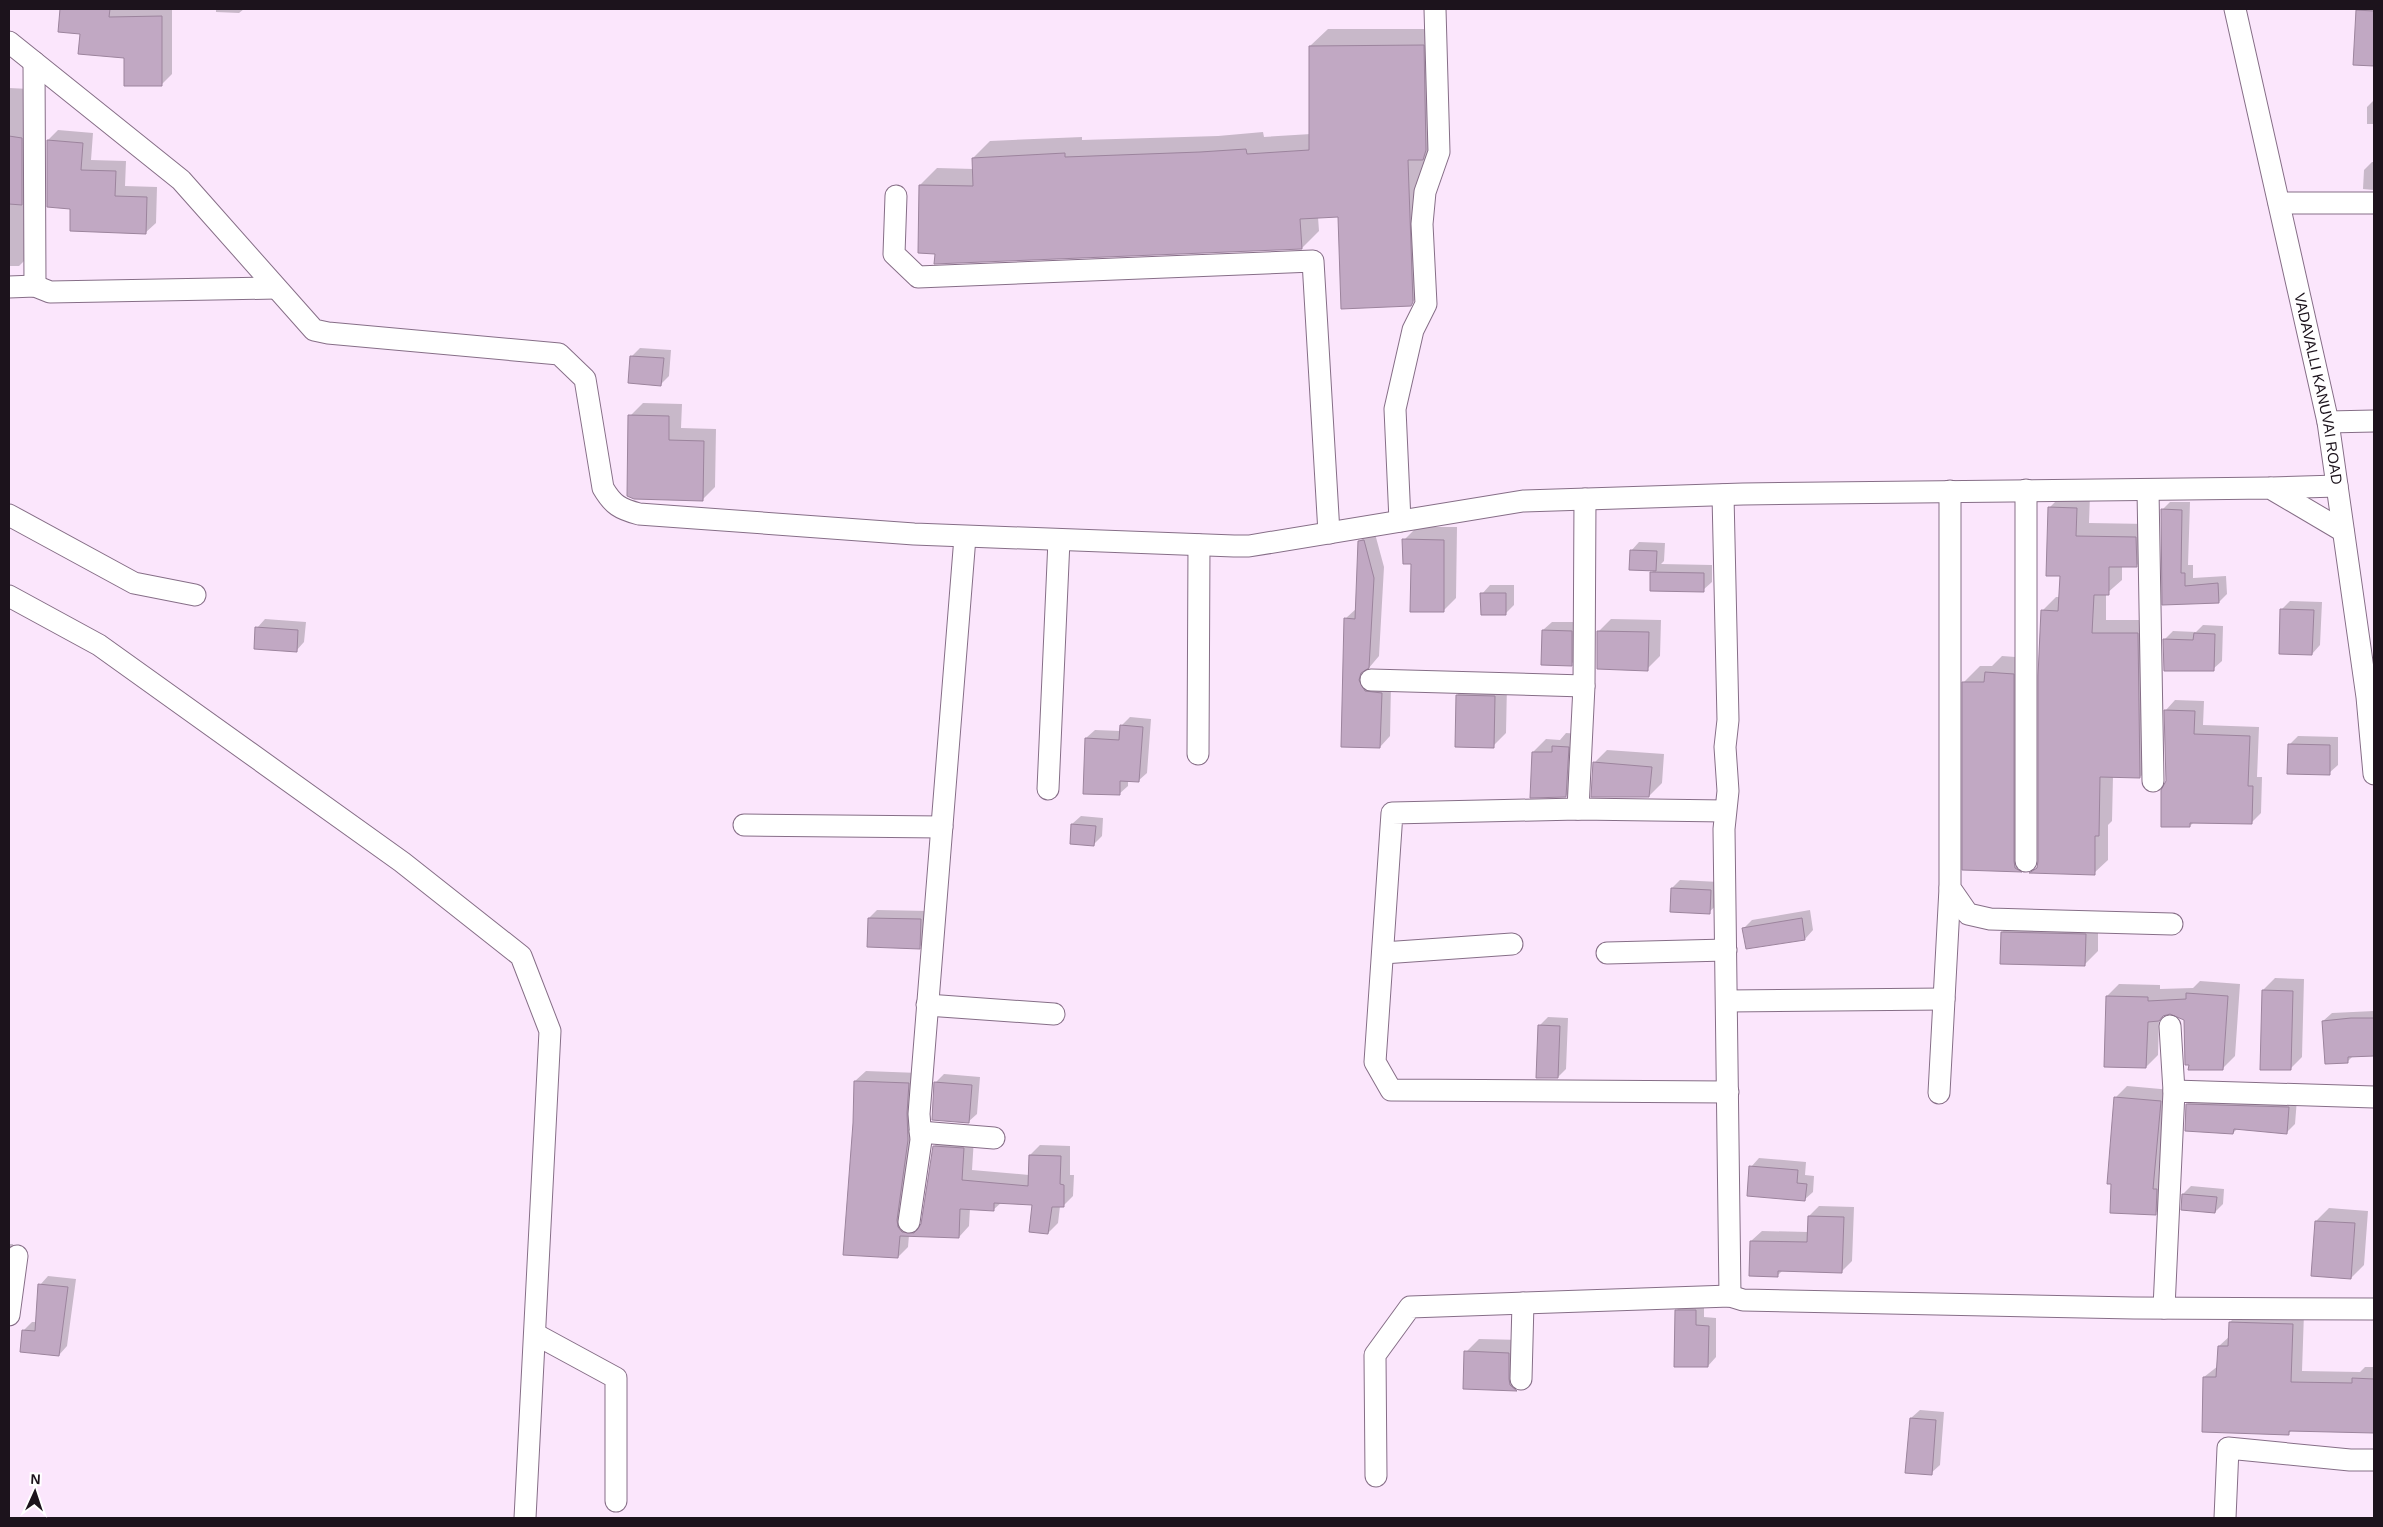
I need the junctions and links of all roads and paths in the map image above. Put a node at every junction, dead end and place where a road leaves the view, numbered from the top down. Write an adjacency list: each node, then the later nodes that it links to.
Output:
1 (1435, 9): 21 (street)
2 (2235, 9): 6 (street, VADAVALLI KANUVAI ROAD)
3 (9, 42): 4 (street)
4 (34, 62): 8 (street); 10 (street)
5 (896, 196): 23 (street)
6 (2279, 203): 7 (street); 12 (street, VADAVALLI KANUVAI ROAD)
7 (2374, 203)
8 (35, 286): 9 (street); 10 (street)
9 (9, 287)
10 (276, 288): 24 (street)
11 (2374, 421): 12 (street)
12 (2328, 422): 13 (street, VADAVALLI KANUVAI ROAD)
13 (2337, 486): 14 (street); 22 (street, VADAVALLI KANUVAI ROAD)
14 (2270, 488): 16 (street); 22 (street)
15 (2026, 490): 16 (street); 17 (street); 39 (street)
16 (2148, 490): 33 (street)
17 (1950, 491): 18 (street); 40 (street)
18 (1723, 495): 19 (street); 36 (street)
19 (1584, 499): 21 (street); 30 (street)
20 (9, 515): 27 (street)
21 (1400, 521): 23 (street)
22 (2343, 531): 32 (street, VADAVALLI KANUVAI ROAD)
23 (1328, 532): 26 (street)
24 (966, 536): 25 (street); 38 (street)
25 (1059, 540): 26 (street); 34 (street)
26 (1199, 545): 31 (street)
27 (195, 595)
28 (9, 596): 64 (street)
29 (1371, 680): 30 (street)
30 (1584, 686): 35 (street)
31 (1198, 754)
32 (2374, 774)
33 (2152, 781)
34 (1048, 789)
35 (1578, 809): 36 (street); 44 (street)
36 (1725, 811): 43 (street)
37 (744, 824): 38 (street)
38 (942, 827): 48 (street)
39 (2026, 861)
40 (1950, 888): 41 (street); 46 (street)
41 (2172, 924)
42 (1512, 944): 44 (street)
43 (1726, 950): 45 (street); 47 (street)
44 (1382, 953): 52 (street)
45 (1607, 953)
46 (1944, 999): 47 (street); 53 (street)
47 (1727, 1001): 52 (street)
48 (927, 1005): 49 (street); 55 (street)
49 (1054, 1014)
50 (2170, 1026): 51 (street)
51 (2174, 1091): 54 (street); 61 (street)
52 (1728, 1092): 59 (street)
53 (1939, 1093)
54 (2374, 1097)
55 (920, 1132): 56 (street); 57 (street)
56 (994, 1138)
57 (909, 1222)
58 (17, 1256): 63 (street)
59 (1730, 1296): 60 (street); 61 (street)
60 (1523, 1303): 65 (street); 67 (street)
61 (2164, 1308): 62 (street)
62 (2374, 1309)
63 (9, 1315)
64 (535, 1334): 68 (street); 69 (street)
65 (1521, 1379)
66 (2374, 1460): 70 (street)
67 (1376, 1476)
68 (616, 1501)
69 (526, 1518)
70 (2225, 1518)

